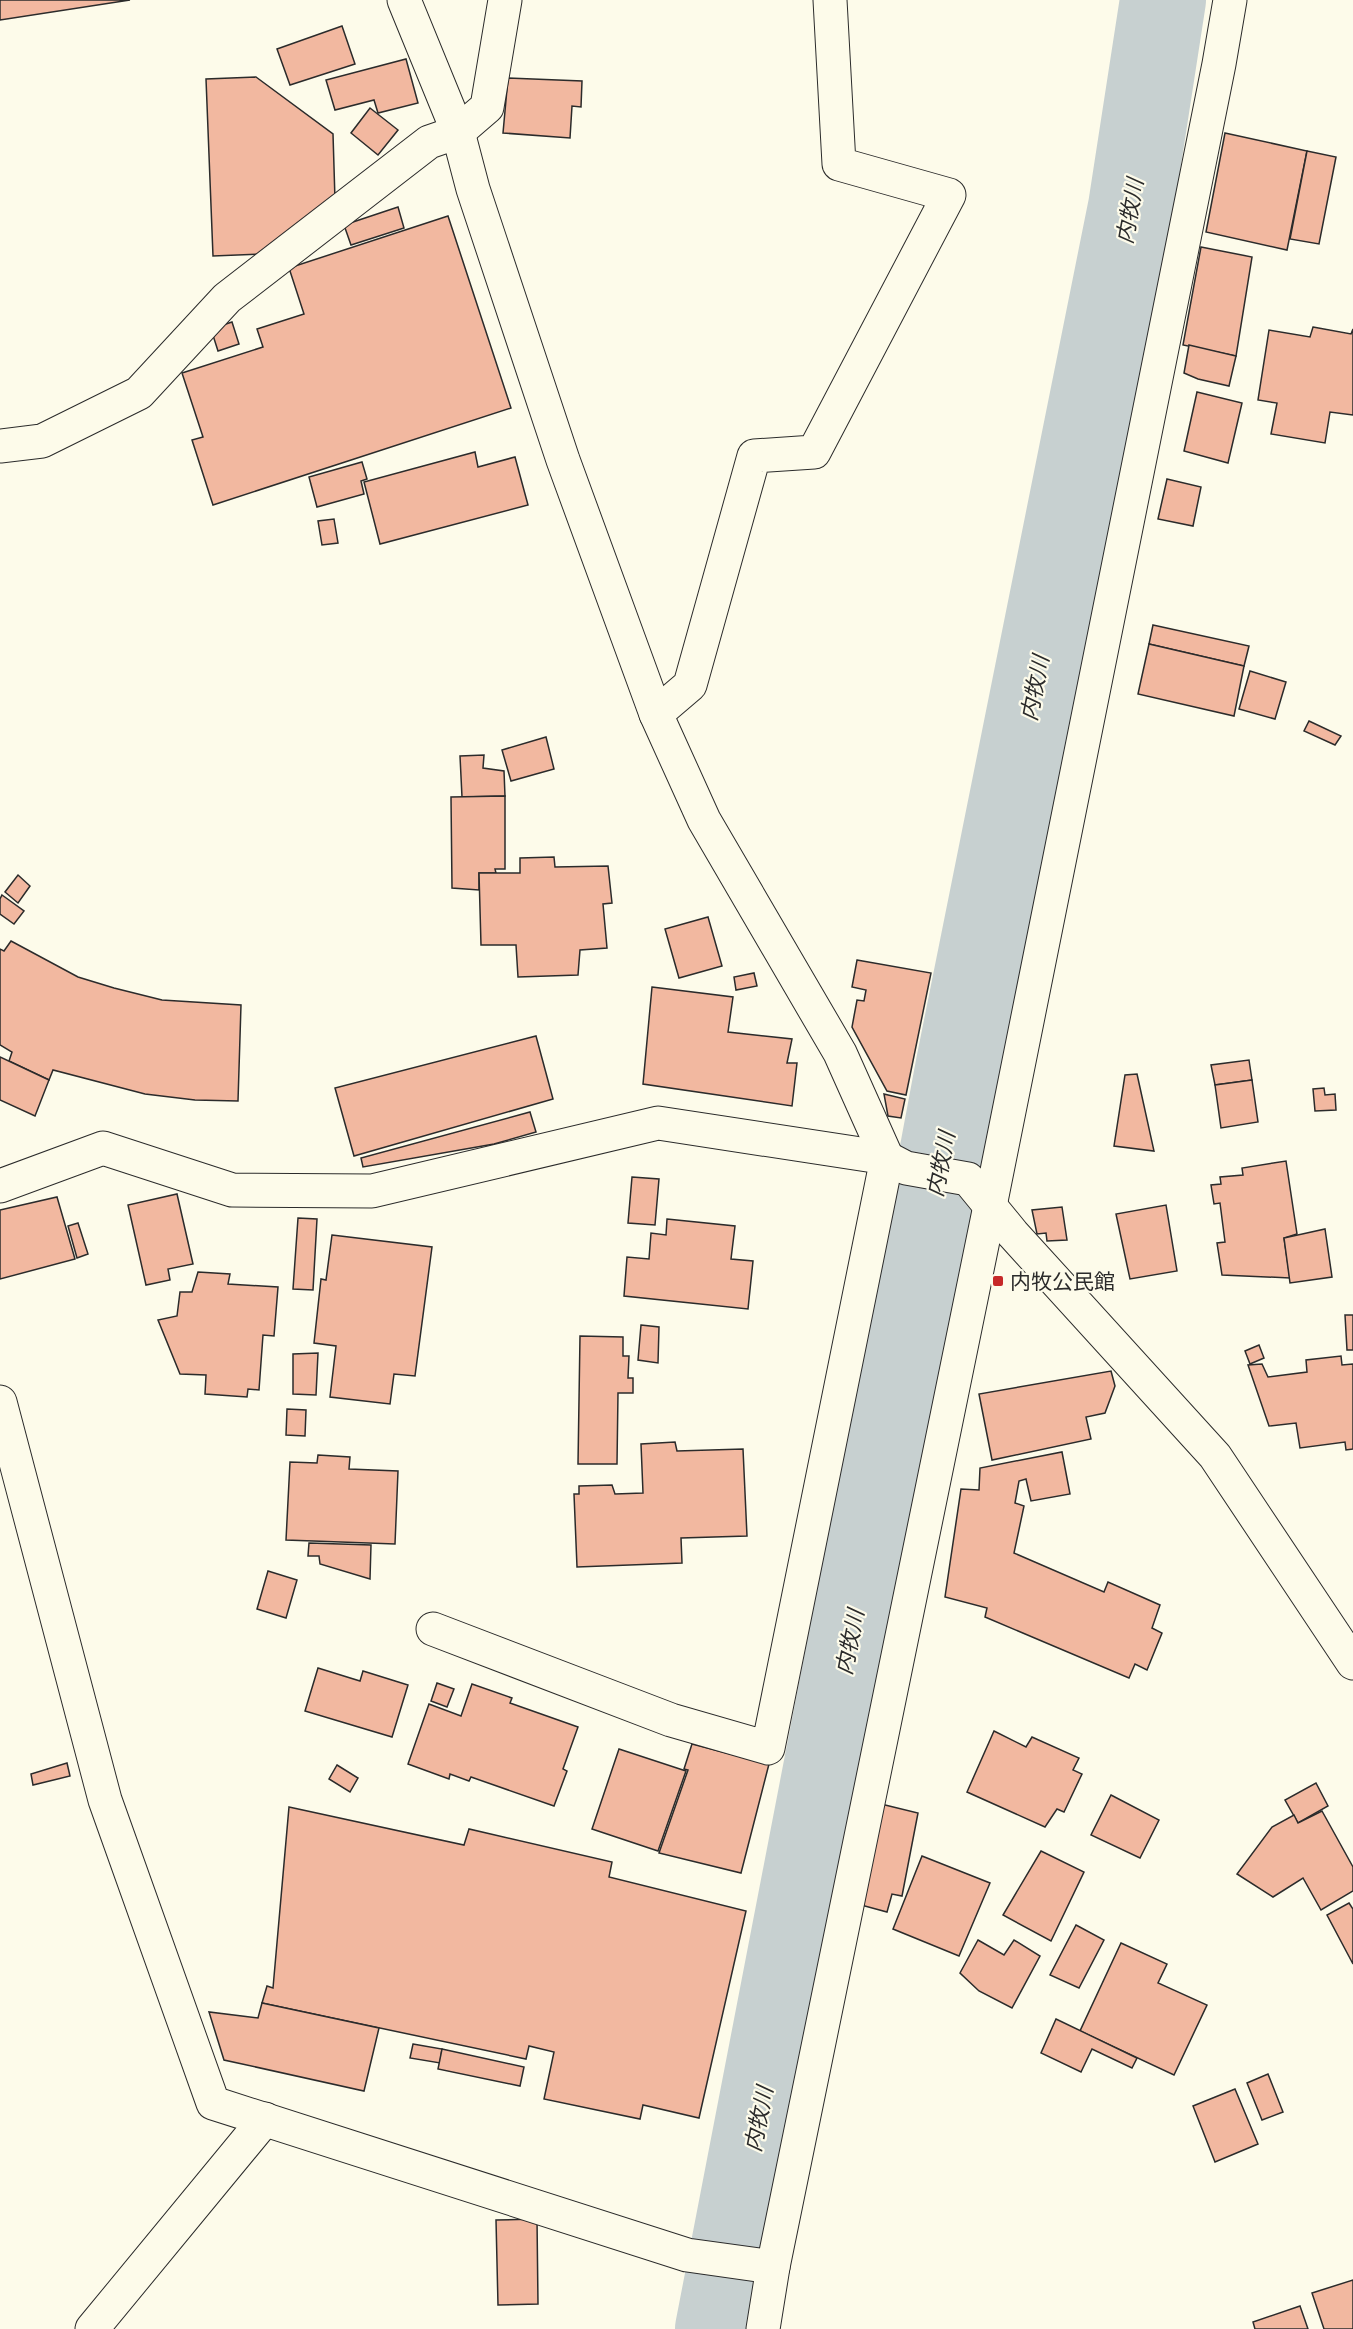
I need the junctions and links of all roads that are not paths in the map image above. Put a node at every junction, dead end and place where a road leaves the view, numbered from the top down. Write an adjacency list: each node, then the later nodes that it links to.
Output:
1 (404, 0): 5 (street)
2 (505, 0): 5 (street)
3 (830, 0): 7 (street)
4 (1230, 0): 10 (street)
5 (458, 132): 6 (street); 7 (street)
6 (0, 446)
7 (656, 714): 8 (street)
8 (896, 1163): 9 (street); 10 (street); 12 (street)
9 (0, 1185)
10 (990, 1206): 13 (street); 15 (street)
11 (0, 1402): 14 (street)
12 (433, 1629)
13 (1353, 1663)
14 (265, 2119): 15 (street); 16 (street)
15 (763, 2267): 17 (street)
16 (92, 2329)
17 (763, 2329)

